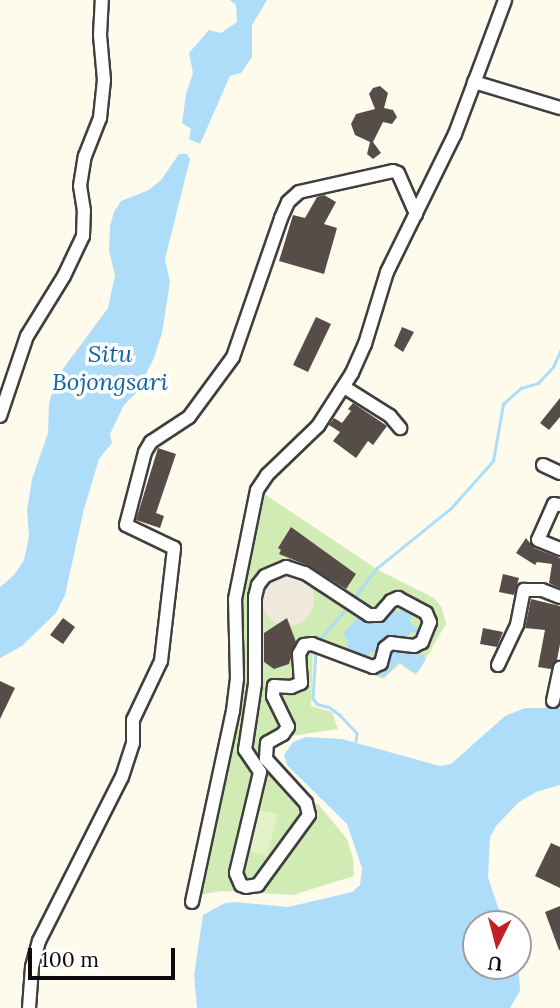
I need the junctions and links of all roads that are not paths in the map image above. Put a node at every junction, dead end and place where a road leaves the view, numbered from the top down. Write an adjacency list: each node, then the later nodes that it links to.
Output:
1 (102, 0): 7 (street)
2 (505, 0): 3 (street)
3 (474, 82): 4 (street); 5 (street)
4 (560, 108)
5 (416, 214): 6 (street); 19 (street)
6 (344, 387): 8 (street); 18 (street)
7 (0, 416)
8 (400, 428)
9 (543, 465): 10 (street)
10 (560, 471)
11 (560, 505): 12 (street)
12 (560, 548)
13 (560, 597): 15 (street)
14 (317, 646): 14 (street)
15 (498, 665)
16 (560, 668): 17 (street)
17 (553, 701)
18 (192, 902)
19 (29, 1008)

